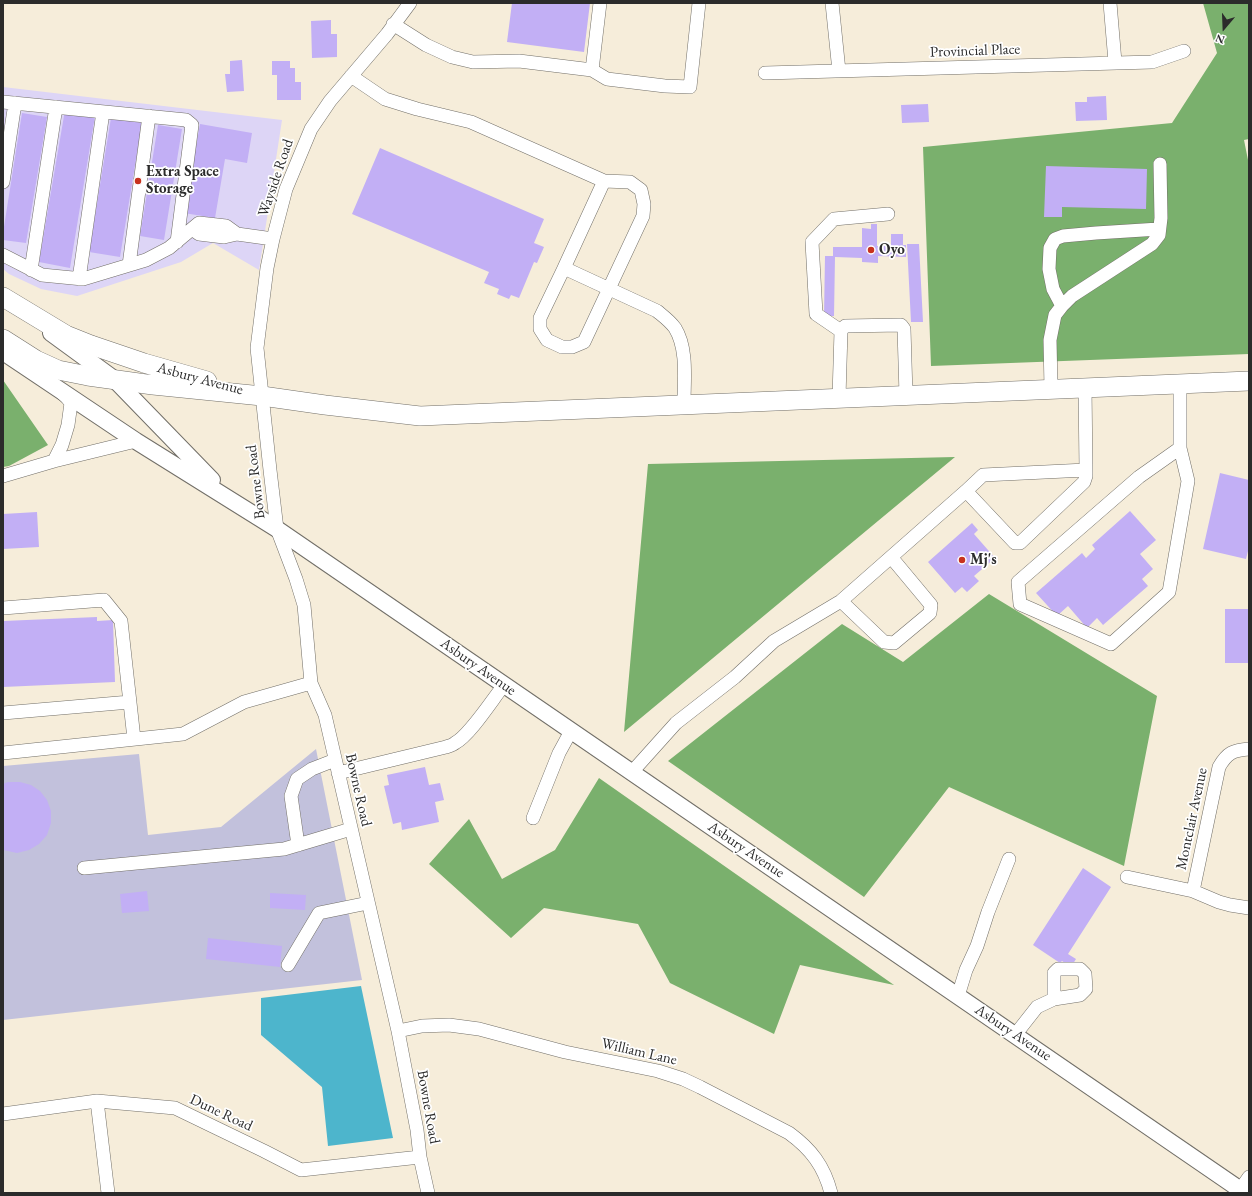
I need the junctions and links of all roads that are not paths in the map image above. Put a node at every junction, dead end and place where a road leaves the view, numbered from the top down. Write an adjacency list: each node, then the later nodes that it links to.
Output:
1 (410, 3): 6 (street, Wayside Road)
2 (600, 3): 9 (street)
3 (699, 3): 9 (street)
4 (832, 3): 10 (street)
5 (1110, 3): 8 (street)
6 (393, 24): 9 (street); 12 (street, Wayside Road)
7 (1184, 51): 8 (street, Provincial Place)
8 (1115, 62): 10 (street, Provincial Place)
9 (592, 70)
10 (839, 71): 11 (street, Provincial Place)
11 (765, 73)
12 (351, 76): 18 (street); 22 (street, Wayside Road)
13 (9, 102): 14 (street); 19 (street)
14 (56, 107): 15 (street); 27 (street)
15 (103, 112): 16 (street); 28 (street)
16 (149, 116): 23 (street); 25 (street)
17 (1160, 164): 21 (street)
18 (604, 181): 26 (street); 29 (street)
19 (3, 182)
20 (888, 214): 32 (street)
21 (1159, 228): 31 (street); 31 (street)
22 (273, 239): 23 (street); 42 (street, Wayside Road)
23 (177, 242): 25 (street)
24 (3, 254): 27 (street)
25 (129, 265): 28 (street)
26 (564, 268): 29 (street); 29 (street)
27 (31, 270): 28 (street)
28 (79, 279)
29 (610, 289): 44 (street)
30 (3, 298): 35 (main road, Asbury Avenue); 42 (highway, Asbury Avenue)
31 (1062, 306): 39 (street)
32 (841, 331): 41 (street); 43 (street)
33 (3, 339): 35 (highway, Asbury Avenue)
34 (3, 352): 40 (main road, Asbury Avenue)
35 (114, 379): 42 (highway, Asbury Avenue); 51 (main road, Asbury Avenue)
36 (1249, 381): 37 (highway)
37 (1180, 383): 38 (highway); 46 (street)
38 (1085, 387): 39 (highway); 48 (street)
39 (1051, 388): 41 (highway)
40 (59, 390): 45 (main road, Asbury Avenue); 47 (street)
41 (906, 395): 43 (highway)
42 (262, 396): 44 (highway); 52 (street, Bowne Road)
43 (839, 397): 44 (highway)
44 (684, 404)
45 (136, 442): 47 (street); 51 (main road, Asbury Avenue)
46 (1180, 448): 46 (street)
47 (54, 461): 49 (street)
48 (1086, 470): 50 (street); 50 (street)
49 (3, 476)
50 (966, 491): 53 (street)
51 (246, 508): 52 (main road, Asbury Avenue)
52 (277, 528): 56 (street, Bowne Road); 57 (main road, Asbury Avenue)
53 (891, 557): 54 (street); 54 (street)
54 (841, 601): 65 (street)
55 (3, 608): 58 (street)
56 (311, 683): 61 (street); 64 (street, Bowne Road)
57 (504, 684): 60 (main road, Asbury Avenue); 66 (street)
58 (130, 702): 59 (street); 61 (street)
59 (3, 713)
60 (572, 731): 65 (main road, Asbury Avenue); 67 (street)
61 (134, 739): 63 (street)
62 (1249, 749): 73 (street, Montclair Avenue)
63 (3, 753)
64 (335, 760): 66 (street, Bowne Road); 69 (street)
65 (632, 772): 77 (main road, Asbury Avenue)
66 (338, 773): 68 (street, Bowne Road)
67 (533, 818)
68 (351, 829): 69 (street); 74 (street, Bowne Road)
69 (298, 845): 71 (street)
70 (1009, 859): 77 (street)
71 (84, 868)
72 (1126, 878): 73 (street)
73 (1193, 891): 75 (street)
74 (368, 903): 76 (street); 79 (street, Bowne Road)
75 (1249, 908)
76 (288, 964)
77 (958, 996): 80 (main road, Asbury Avenue)
78 (1054, 999): 80 (street)
79 (398, 1031): 83 (street, Bowne Road); 87 (street, William Lane)
80 (1015, 1035): 84 (main road, Asbury Avenue)
81 (96, 1101): 82 (street, Dune Road); 83 (street, Dune Road); 85 (street)
82 (3, 1114)
83 (420, 1157): 86 (street, Bowne Road)
84 (1245, 1186)
85 (108, 1193)
86 (428, 1193)
87 (831, 1193)

